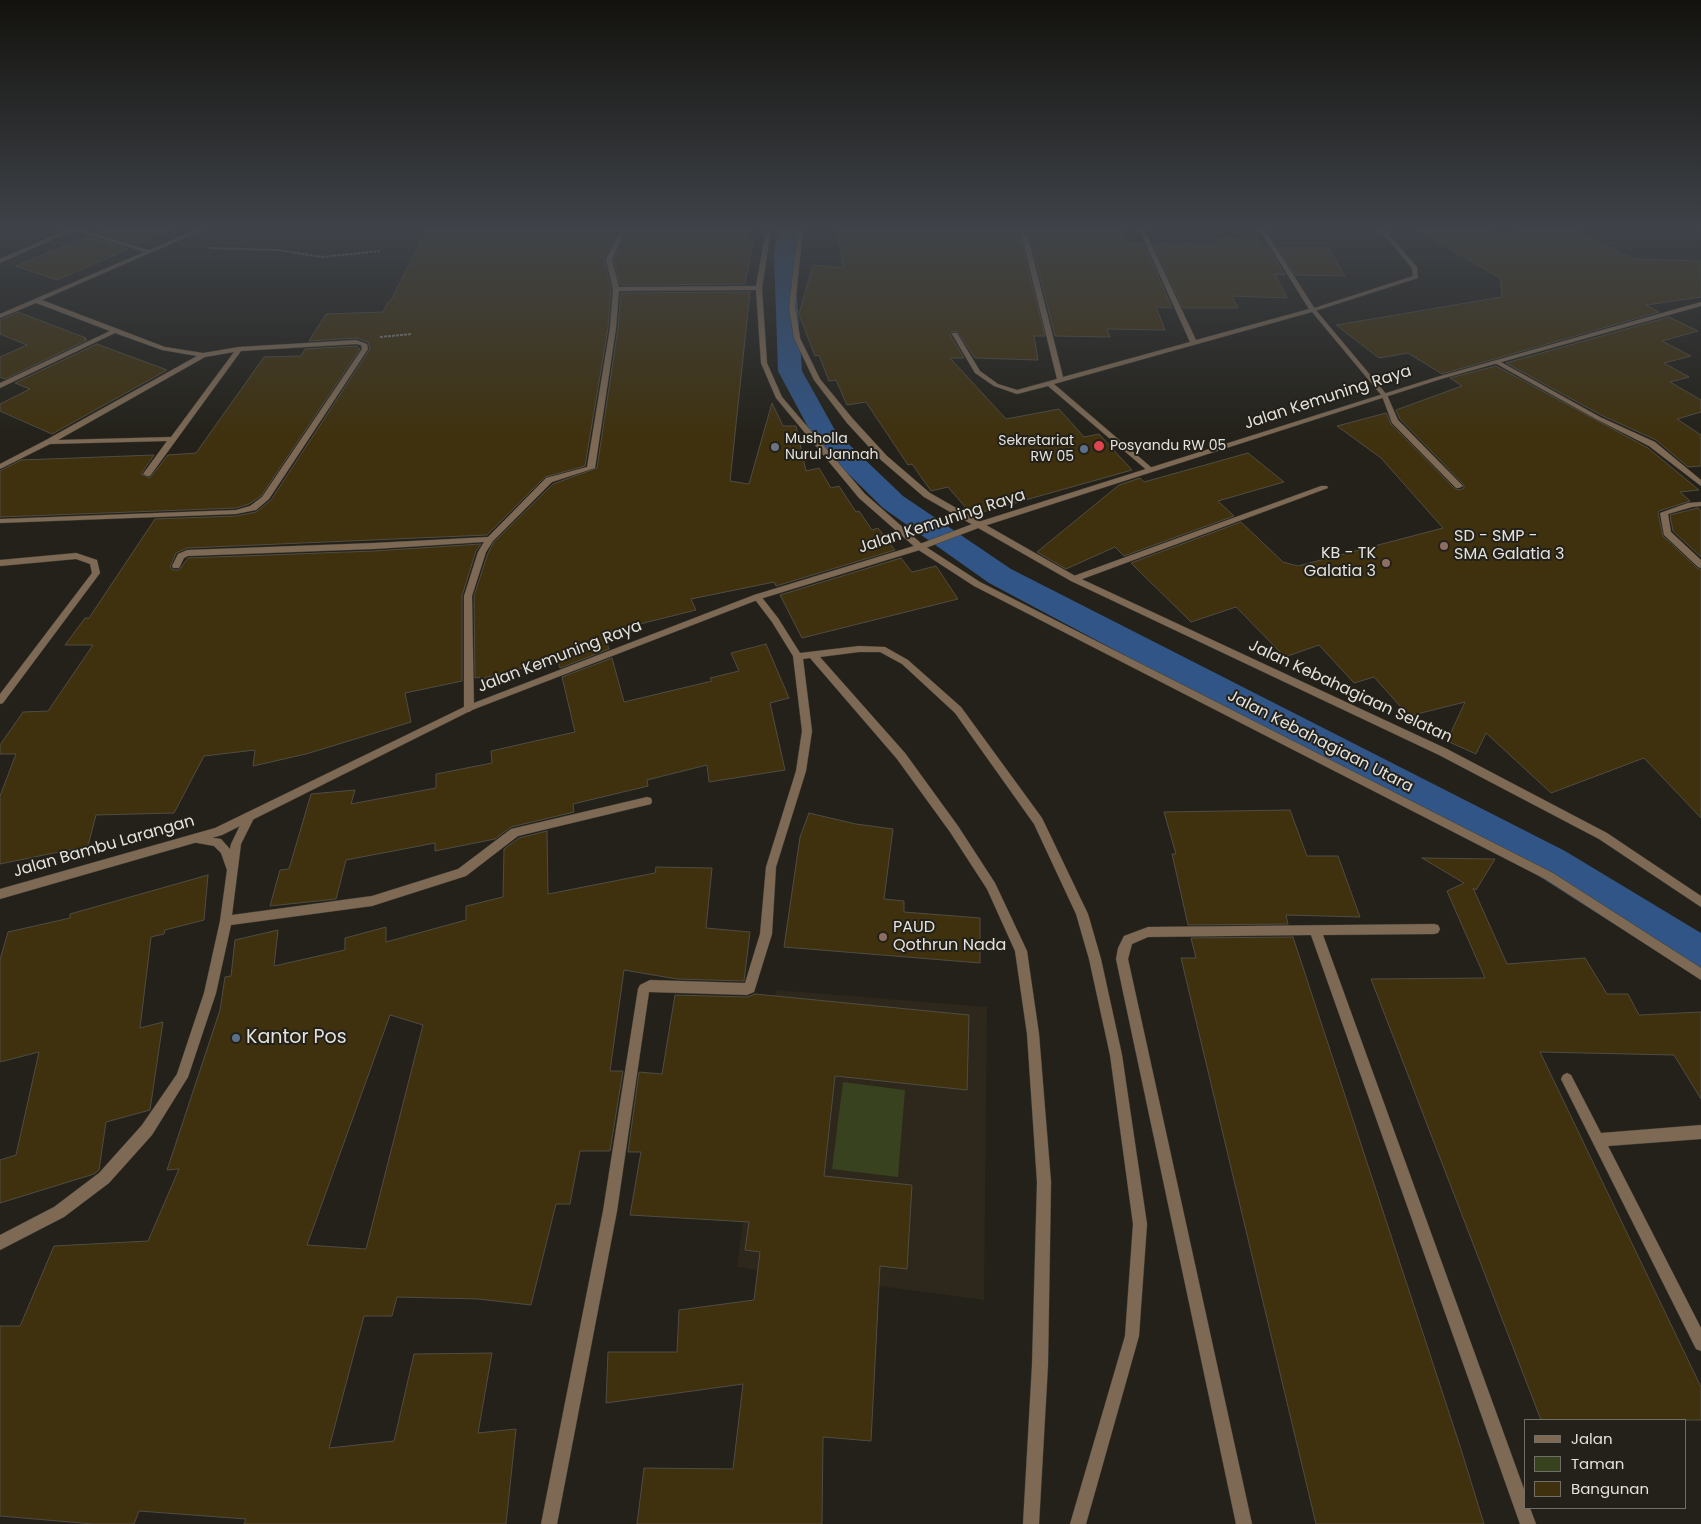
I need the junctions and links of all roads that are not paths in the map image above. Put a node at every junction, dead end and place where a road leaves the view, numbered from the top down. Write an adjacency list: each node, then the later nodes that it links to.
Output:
1 (615, 300): 33 (street)
2 (760, 300): 34 (street, Jalan Kebahagiaan Utara)
3 (793, 300): 32 (street, Jalan Kebahagiaan Selatan)
4 (1041, 300): 18 (street)
5 (1174, 300): 14 (street)
6 (1307, 300): 10 (street)
7 (1344, 300): 10 (street)
8 (38, 301): 11 (street); 12 (street)
9 (1701, 304): 17 (street, Jalan Kemuning Raya)
10 (1313, 310): 14 (street); 21 (street)
11 (0, 316)
12 (116, 330): 16 (street); 20 (street)
13 (955, 334): 19 (street)
14 (1194, 343): 18 (street)
15 (239, 348): 16 (street); 22 (street); 31 (street)
16 (203, 355): 23 (street)
17 (1497, 362): 21 (street, Jalan Kemuning Raya); 27 (street)
18 (1061, 381): 19 (street)
19 (1050, 384): 25 (street)
20 (0, 386)
21 (1385, 396): 25 (street, Jalan Kemuning Raya); 28 (street)
22 (174, 439): 23 (street); 26 (street)
23 (49, 442): 24 (street)
24 (0, 466)
25 (1149, 470): 32 (street, Jalan Kemuning Raya)
26 (147, 474)
27 (1701, 484)
28 (1459, 486)
29 (1324, 488): 38 (street)
30 (1701, 504): 37 (street)
31 (0, 521)
32 (978, 525): 34 (street, Jalan Kemuning Raya); 38 (street, Jalan Kebahagiaan Selatan)
33 (490, 538): 36 (street); 43 (street)
34 (924, 545): 39 (street, Jalan Kemuning Raya); 54 (street, Jalan Kebahagiaan Utara)
35 (0, 563): 42 (street)
36 (176, 566)
37 (1701, 566)
38 (1074, 579): 50 (street, Jalan Kebahagiaan Selatan)
39 (757, 597): 41 (street); 43 (street, Jalan Kemuning Raya)
40 (813, 655): 41 (street); 61 (street); 62 (street)
41 (798, 656): 60 (street)
42 (0, 701)
43 (469, 708): 45 (street, Jalan Kemuning Raya)
44 (647, 800): 51 (street)
45 (249, 818): 46 (street, Jalan Kemuning Raya); 48 (street)
46 (218, 832): 47 (street, Jalan Bambu Larangan)
47 (196, 839): 48 (street); 49 (street, Jalan Bambu Larangan)
48 (232, 870): 51 (street)
49 (0, 894)
50 (1701, 902)
51 (226, 922): 58 (street)
52 (1434, 929): 53 (street)
53 (1314, 930): 63 (street); 64 (street)
54 (1701, 975)
55 (1567, 1079): 57 (street)
56 (1701, 1132): 57 (street)
57 (1598, 1140): 59 (street)
58 (0, 1243)
59 (1701, 1344)
60 (549, 1524)
61 (1031, 1524)
62 (1078, 1524)
63 (1244, 1524)
64 (1528, 1524)

